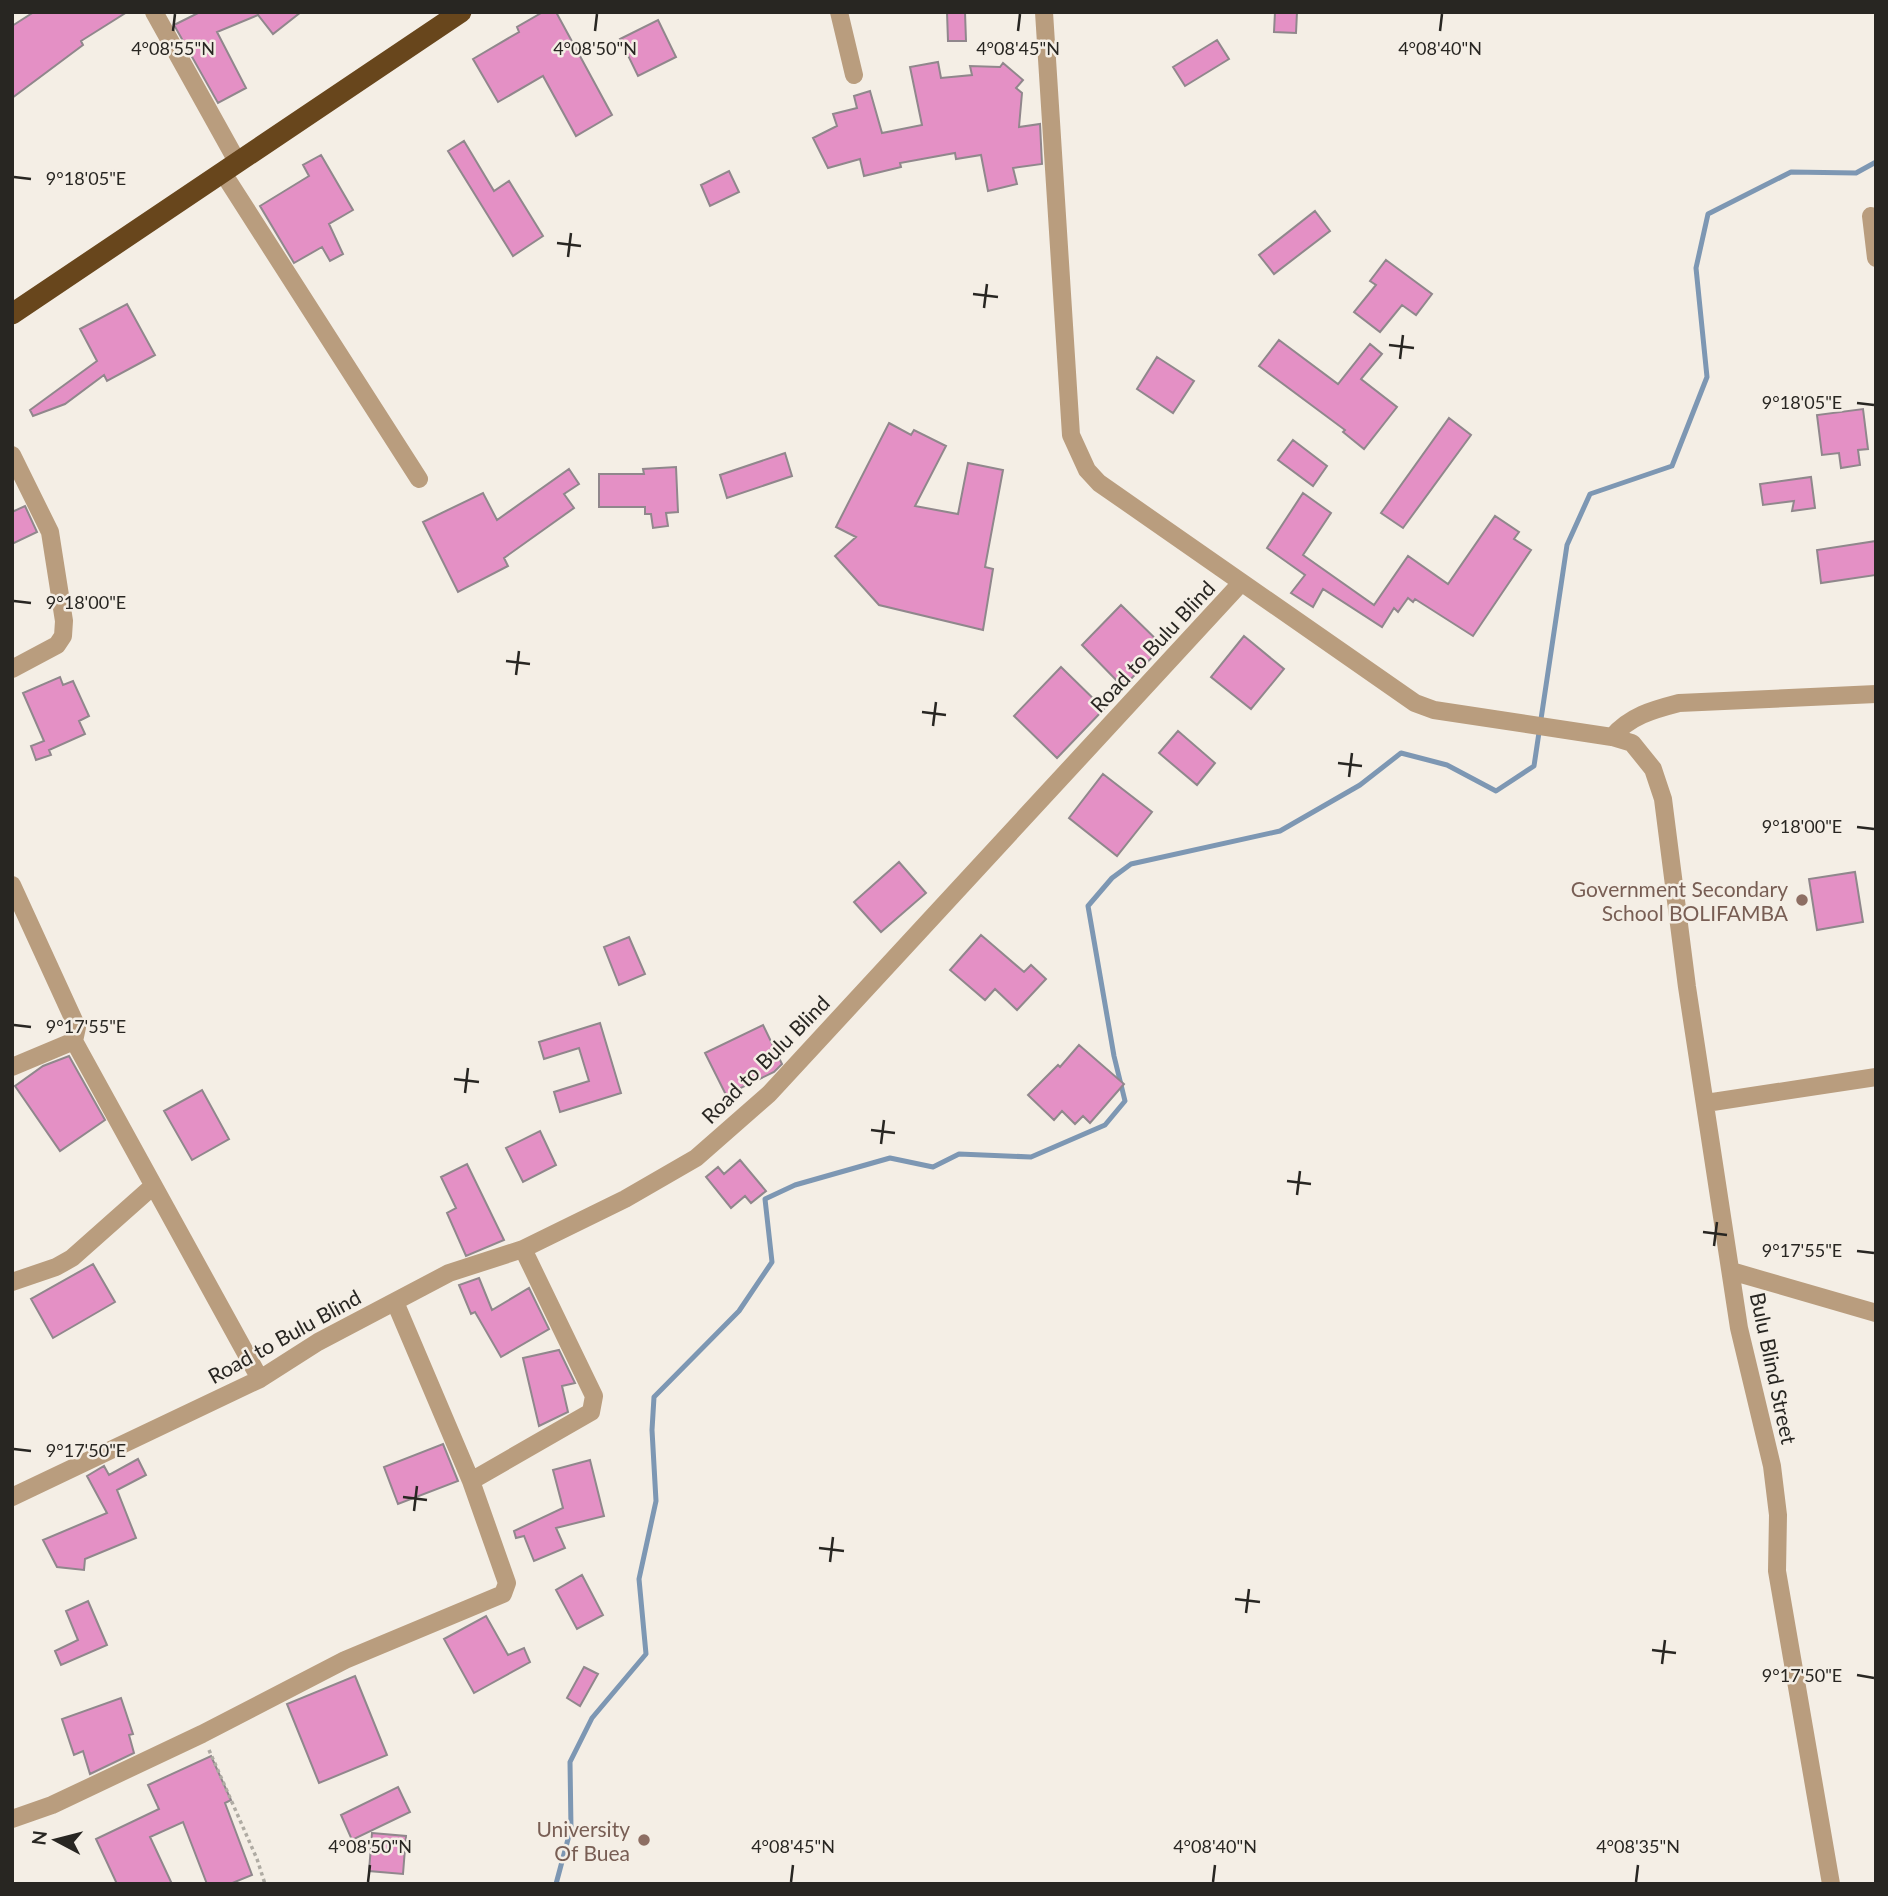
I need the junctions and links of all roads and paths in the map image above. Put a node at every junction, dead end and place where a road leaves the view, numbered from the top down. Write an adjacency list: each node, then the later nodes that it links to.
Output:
1 (154, 12): 6 (street)
2 (461, 12): 6 (highway)
3 (839, 12): 5 (street)
4 (1044, 12): 12 (street, Bulu Blind Street)
5 (854, 75)
6 (230, 168): 9 (highway); 11 (street)
7 (1871, 216): 8 (street)
8 (1876, 258)
9 (12, 314)
10 (12, 455): 13 (street)
11 (419, 479)
12 (1241, 583): 15 (street, Bulu Blind Street); 22 (street, Road to Bulu Blind)
13 (12, 669)
14 (1876, 694): 15 (street)
15 (1612, 737): 20 (street, Bulu Blind Street)
16 (12, 885): 17 (street)
17 (74, 1041): 18 (street); 21 (street)
18 (12, 1067)
19 (1876, 1077): 20 (street)
20 (1706, 1103): 23 (street, Bulu Blind Street)
21 (152, 1187): 24 (street); 27 (street)
22 (523, 1249): 25 (street, Road to Bulu Blind); 28 (street)
23 (1731, 1271): 26 (street); 33 (street, Bulu Blind Street)
24 (12, 1282)
25 (395, 1301): 27 (street, Road to Bulu Blind); 28 (street)
26 (1876, 1313)
27 (260, 1379): 29 (street, Road to Bulu Blind)
28 (471, 1481): 30 (street)
29 (12, 1497)
30 (202, 1734): 31 (street); 32 (path)
31 (12, 1819)
32 (265, 1884)
33 (1831, 1884)

